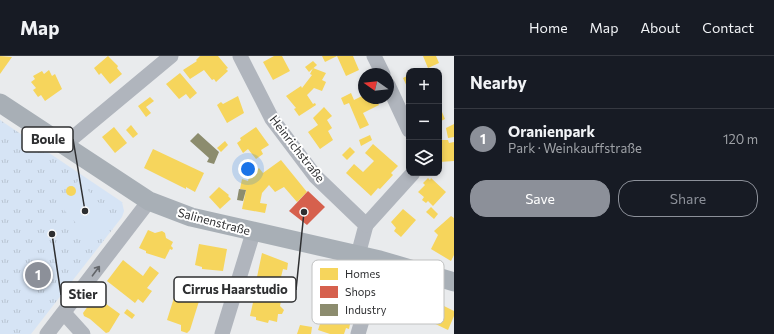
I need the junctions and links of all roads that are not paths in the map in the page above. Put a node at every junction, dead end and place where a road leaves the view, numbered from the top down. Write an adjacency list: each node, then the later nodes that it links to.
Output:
1 (171, 56): 8 (street)
2 (240, 56): 11 (street, Heinrichstraße)
3 (374, 56): 4 (street)
4 (380, 68)
5 (394, 98): 7 (street)
6 (0, 103): 8 (main road, Salinenstraße)
7 (406, 124)
8 (64, 145): 10 (main road, Salinenstraße)
9 (410, 176): 11 (street)
10 (149, 201): 12 (main road, Salinenstraße); 17 (street, one-way to 10)
11 (366, 225): 13 (street)
12 (253, 233): 13 (main road, Salinenstraße); 21 (street)
13 (358, 255): 14 (main road, Salinenstraße)
14 (380, 260)
15 (444, 279): 16 (main road, Salinenstraße)
16 (454, 282)
17 (64, 313): 19 (street); 20 (street)
18 (361, 324): 22 (street)
19 (46, 334)
20 (83, 334)
21 (222, 334)
22 (358, 334)

